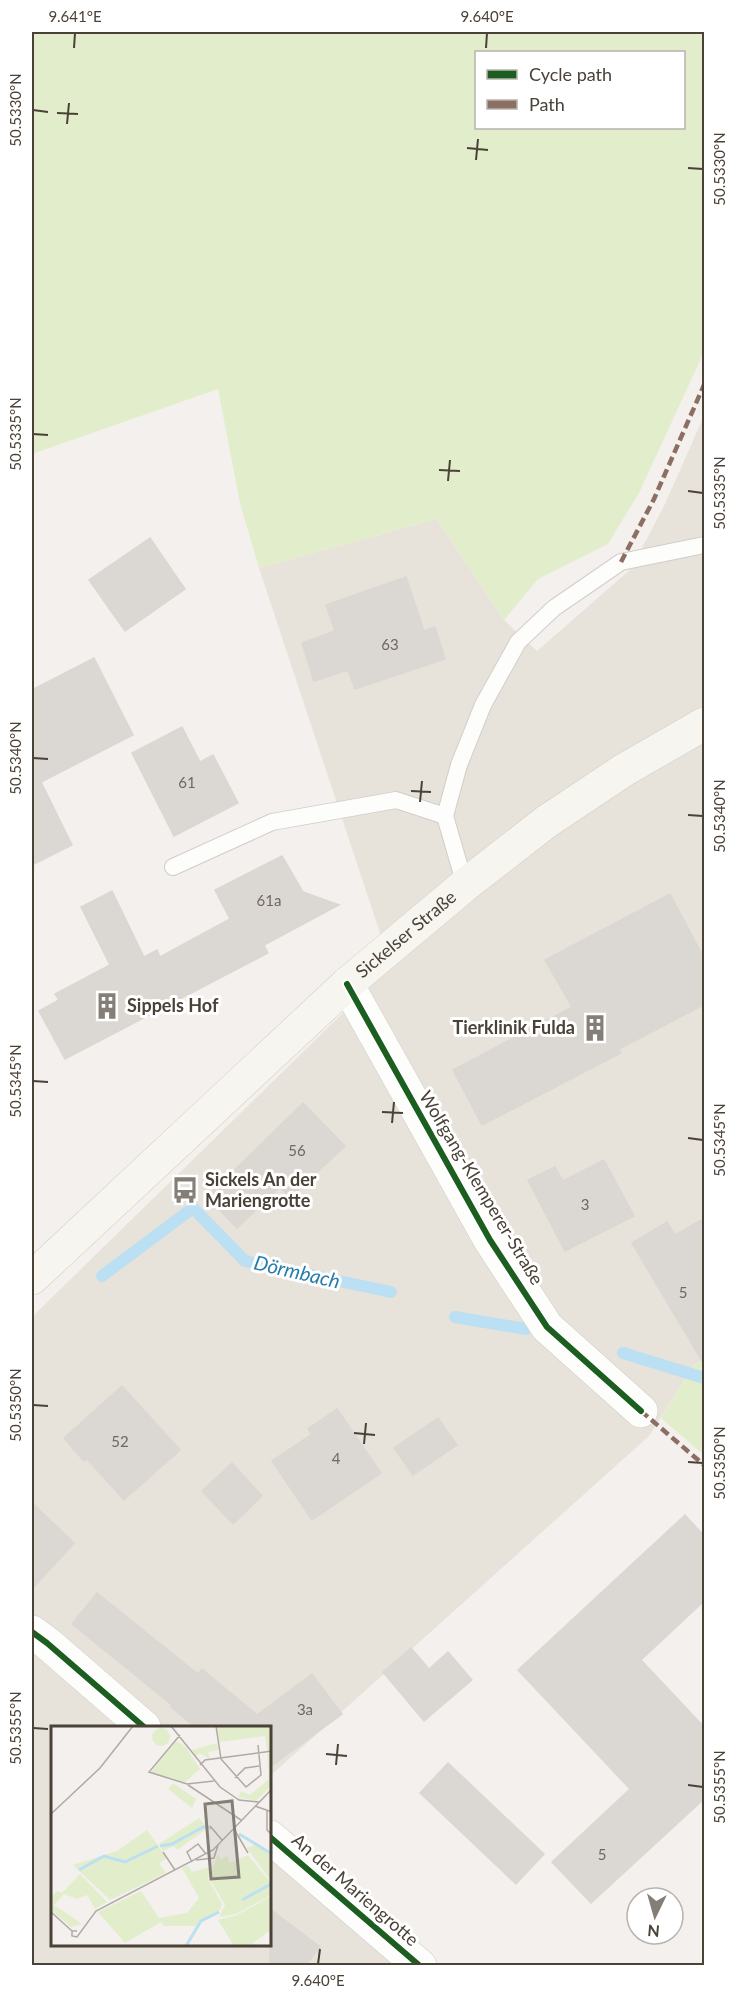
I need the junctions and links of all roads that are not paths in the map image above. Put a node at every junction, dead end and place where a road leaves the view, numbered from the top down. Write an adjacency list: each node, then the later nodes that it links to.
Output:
1 (705, 545): 3 (lane)
2 (705, 724): 5 (main road, Sickelser Straße)
3 (445, 816): 4 (lane); 5 (lane)
4 (173, 867)
5 (465, 885): 6 (main road, Sickelser Straße)
6 (347, 984): 7 (main road, Sickelser Straße); 8 (street, Wolfgang-Klemperer-Straße)
7 (32, 1278)
8 (641, 1411)
9 (32, 1632): 10 (street)
10 (143, 1726)
11 (272, 1839): 12 (street, An der Mariengrotte)
12 (420, 1965)

